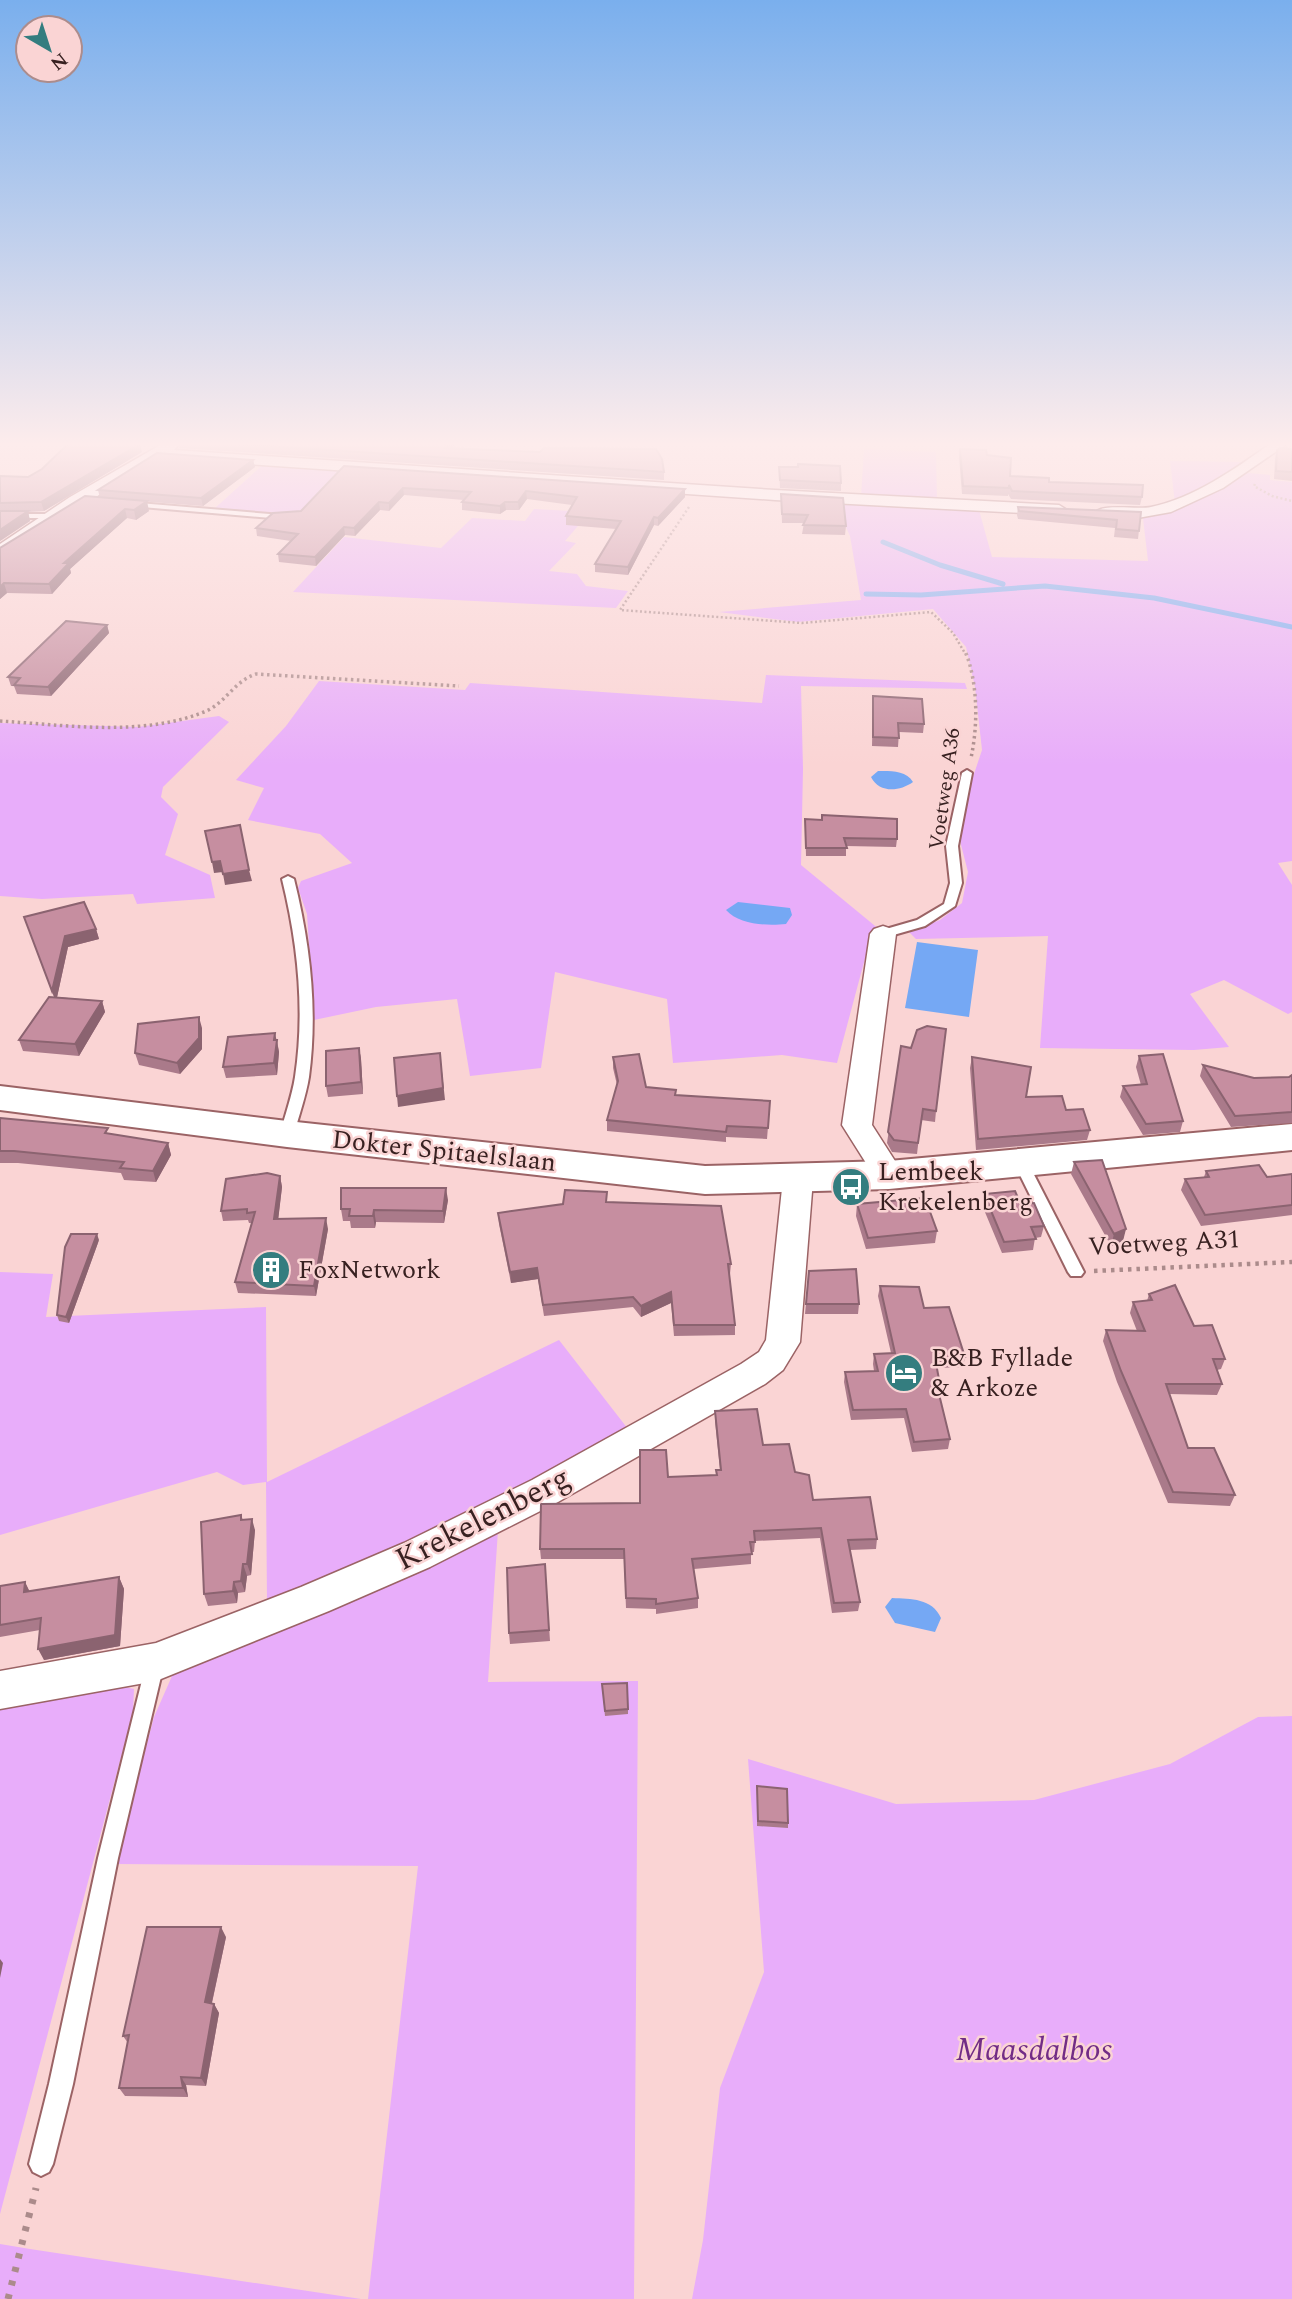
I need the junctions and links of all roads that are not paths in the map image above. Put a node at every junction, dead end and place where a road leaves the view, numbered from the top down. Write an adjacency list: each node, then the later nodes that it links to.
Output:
1 (967, 773): 3 (lane, Voetweg A36)
2 (288, 879): 5 (lane)
3 (883, 934): 8 (street)
4 (0, 1098): 5 (street, Dokter Spitaelslaan)
5 (287, 1134): 9 (street, Dokter Spitaelslaan)
6 (1292, 1137): 7 (street, Dokter Spitaelslaan)
7 (1021, 1163): 8 (street, Dokter Spitaelslaan); 10 (lane, Voetweg A31)
8 (889, 1175): 9 (street, Dokter Spitaelslaan)
9 (798, 1179): 11 (street, Krekelenberg)
10 (1076, 1272)
11 (156, 1662): 12 (street, Krekelenberg); 13 (lane)
12 (0, 1690)
13 (41, 2164)

